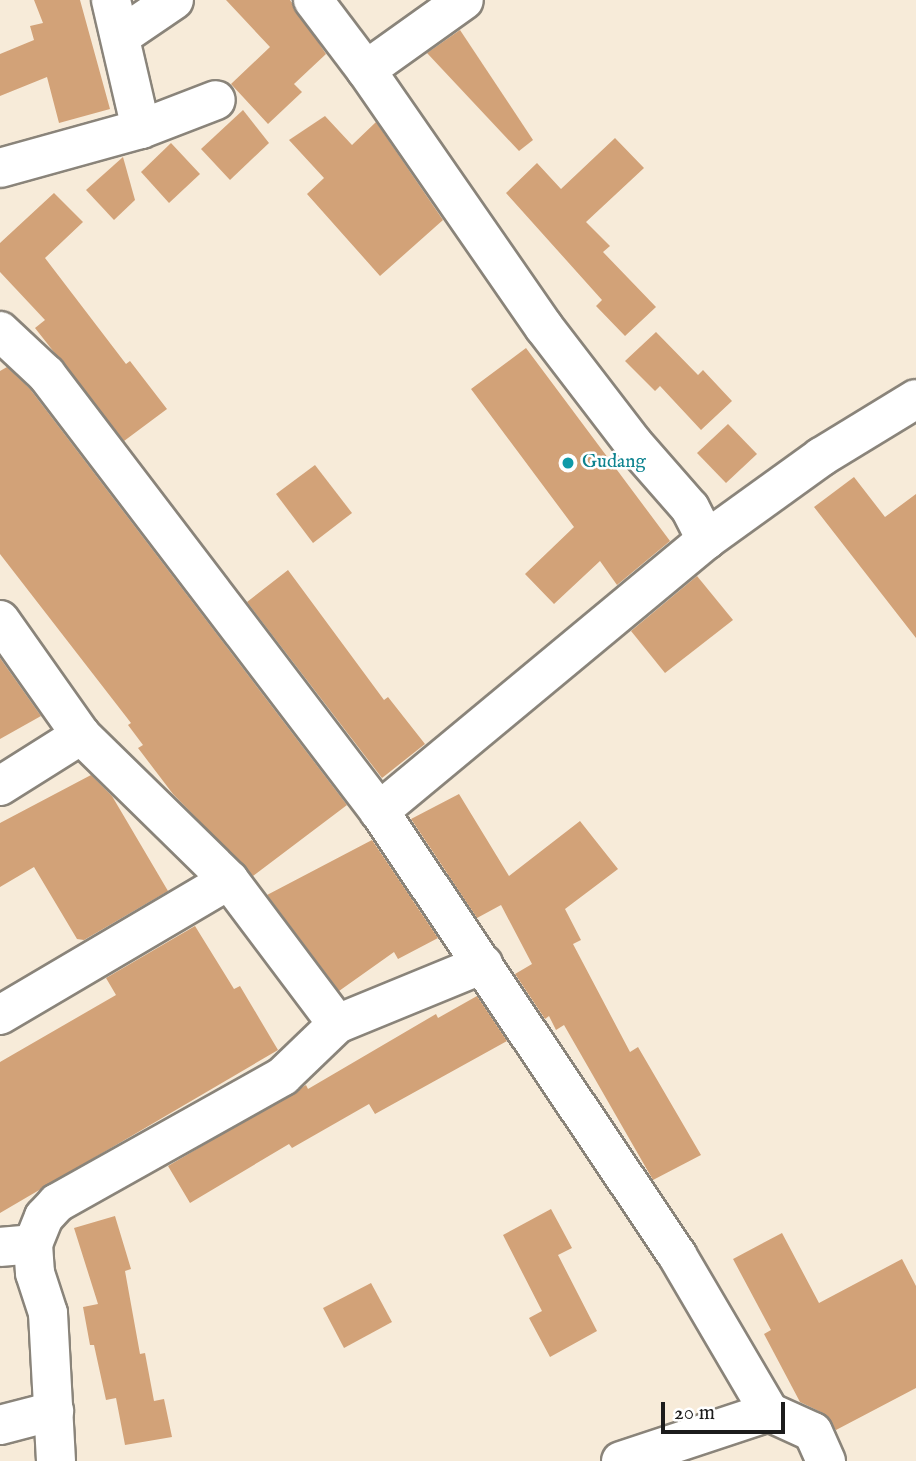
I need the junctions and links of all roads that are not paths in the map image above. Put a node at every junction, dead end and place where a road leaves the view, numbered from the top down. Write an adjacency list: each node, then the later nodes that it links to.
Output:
1 (174, 0): 4 (street)
2 (313, 0): 5 (street)
3 (464, 0): 5 (street)
4 (116, 18): 7 (street)
5 (366, 70): 11 (street)
6 (216, 100): 7 (street)
7 (141, 129): 8 (street)
8 (0, 168)
9 (0, 331): 15 (street)
10 (916, 399): 11 (street)
11 (706, 540): 15 (street)
12 (0, 620): 13 (street)
13 (81, 735): 14 (street); 16 (street)
14 (0, 786)
15 (379, 811): 17 (street)
16 (229, 880): 18 (street); 19 (street)
17 (483, 964): 19 (street); 22 (street)
18 (0, 1015)
19 (337, 1024): 20 (street)
20 (16, 1245): 21 (street)
21 (54, 1411): 23 (street); 24 (street)
22 (769, 1412): 25 (street); 26 (street)
23 (0, 1425)
24 (56, 1461)
25 (621, 1461)
26 (826, 1461)

